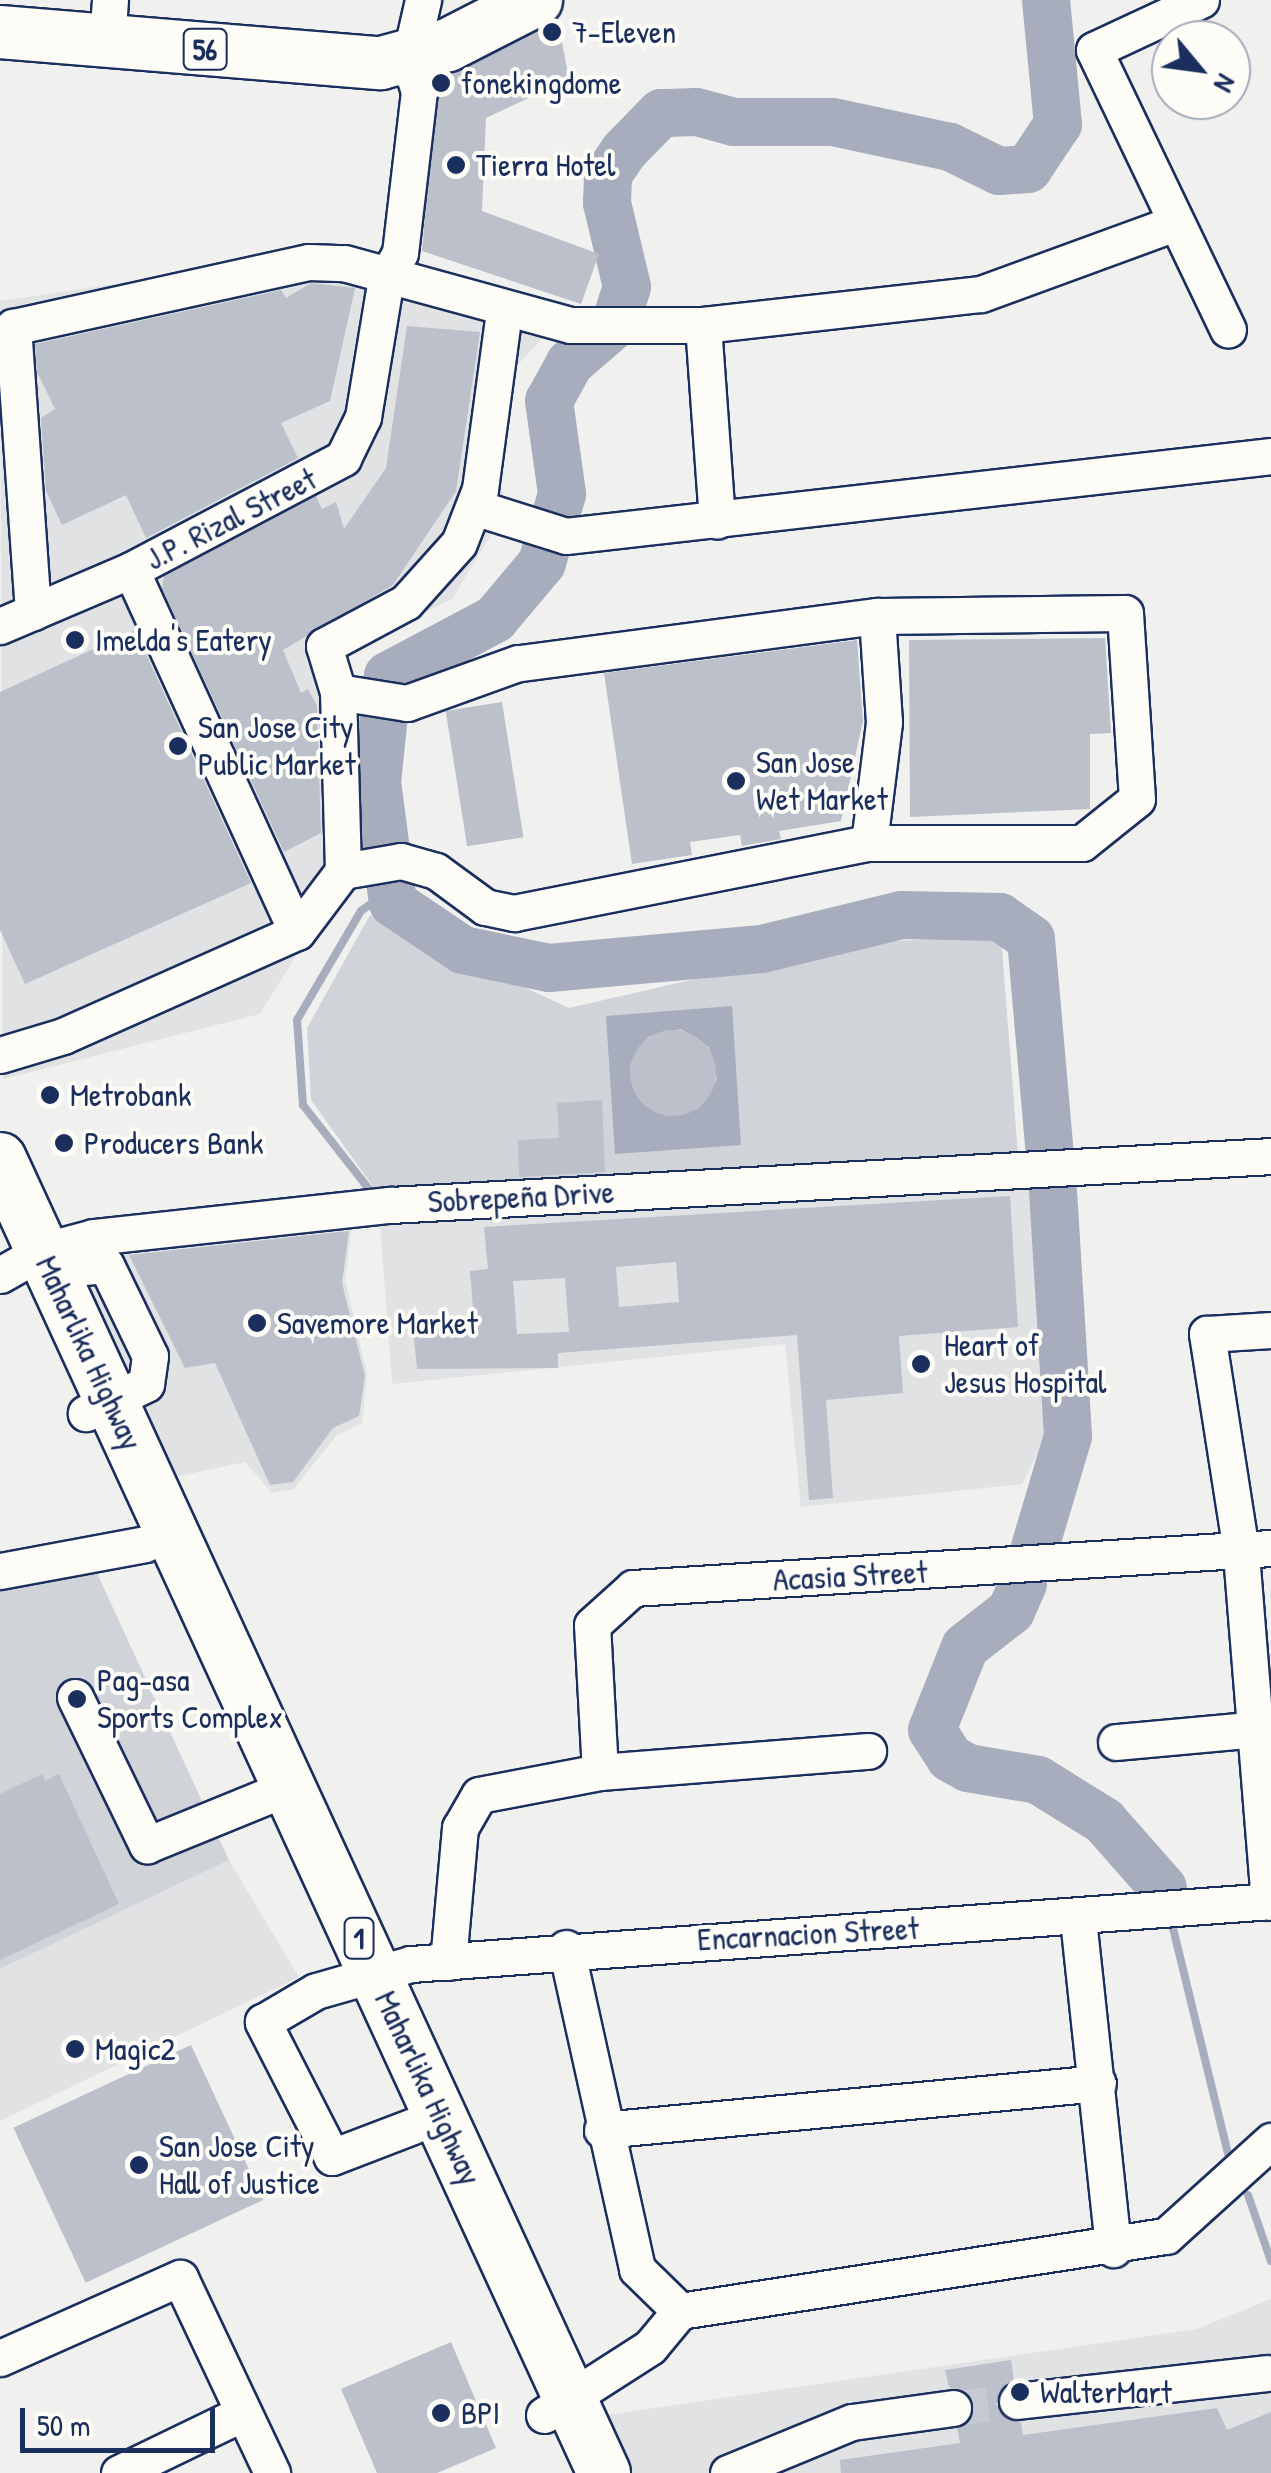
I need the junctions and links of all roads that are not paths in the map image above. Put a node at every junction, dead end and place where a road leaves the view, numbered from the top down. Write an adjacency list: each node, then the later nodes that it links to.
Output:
1 (423, 0): 6 (street)
2 (536, 0): 6 (highway, 56)
3 (1201, 0): 7 (street)
4 (109, 20): 5 (highway, 56); 6 (highway, 56)
5 (6, 22)
6 (409, 60): 8 (street, J.P. Rizal Street)
7 (1175, 223): 10 (street); 11 (street)
8 (386, 278): 9 (street); 15 (street, J.P. Rizal Street); 16 (street)
9 (504, 312): 10 (street); 13 (street)
10 (703, 325): 14 (street)
11 (1228, 330)
12 (1271, 456): 14 (street)
13 (474, 506): 14 (street); 19 (street)
14 (717, 521)
15 (131, 570): 16 (street, J.P. Rizal Street); 22 (street)
16 (33, 612): 18 (street, J.P. Rizal Street)
17 (876, 616): 19 (street); 20 (street); 20 (street)
18 (0, 626)
19 (350, 694): 21 (street)
20 (868, 842): 21 (street)
21 (372, 867): 22 (street)
22 (296, 932): 23 (street)
23 (3, 1047)
24 (1271, 1156): 26 (street, Sobrepeña Drive)
25 (0, 1158): 26 (highway, Maharlika Highway / 1)
26 (23, 1259): 28 (highway, Maharlika Highway / 1)
27 (1271, 1330): 30 (street)
28 (99, 1408): 29 (highway, Maharlika Highway / 1); 37 (highway, Maharlika Highway / 1)
29 (146, 1544): 31 (street); 37 (highway, Maharlika Highway / 1)
30 (1256, 1550): 33 (street); 36 (street, Acasia Street)
31 (0, 1572)
32 (74, 1697): 37 (street)
33 (1262, 1729): 34 (street); 38 (street)
34 (1116, 1742)
35 (868, 1751): 36 (street)
36 (600, 1772): 41 (street)
37 (277, 1792): 42 (highway, Maharlika Highway / 1)
38 (1270, 1902): 39 (street, Encarnacion Street)
39 (1078, 1920): 40 (street, Encarnacion Street); 43 (street)
40 (566, 1948): 41 (street, Encarnacion Street); 45 (street)
41 (448, 1962): 42 (street, Encarnacion Street)
42 (361, 1977): 44 (highway, Maharlika Highway / 1); 44 (street, Encarnacion Street); 52 (highway, Maharlika Highway / 1)
43 (1098, 2084): 45 (street); 47 (street)
44 (412, 2126): 52 (highway, Maharlika Highway / 1)
45 (602, 2130): 48 (street)
46 (1271, 2140): 47 (street)
47 (1114, 2249): 48 (street)
48 (680, 2312): 52 (street)
49 (0, 2358): 54 (street)
50 (1266, 2373): 51 (street)
51 (1017, 2400)
52 (557, 2408): 57 (highway, Maharlika Highway / 1); 58 (highway, Maharlika Highway / 1)
53 (953, 2408): 59 (street)
54 (243, 2413): 55 (street); 56 (street)
55 (119, 2473)
56 (272, 2473)
57 (572, 2473)
58 (604, 2473)
59 (728, 2473)

